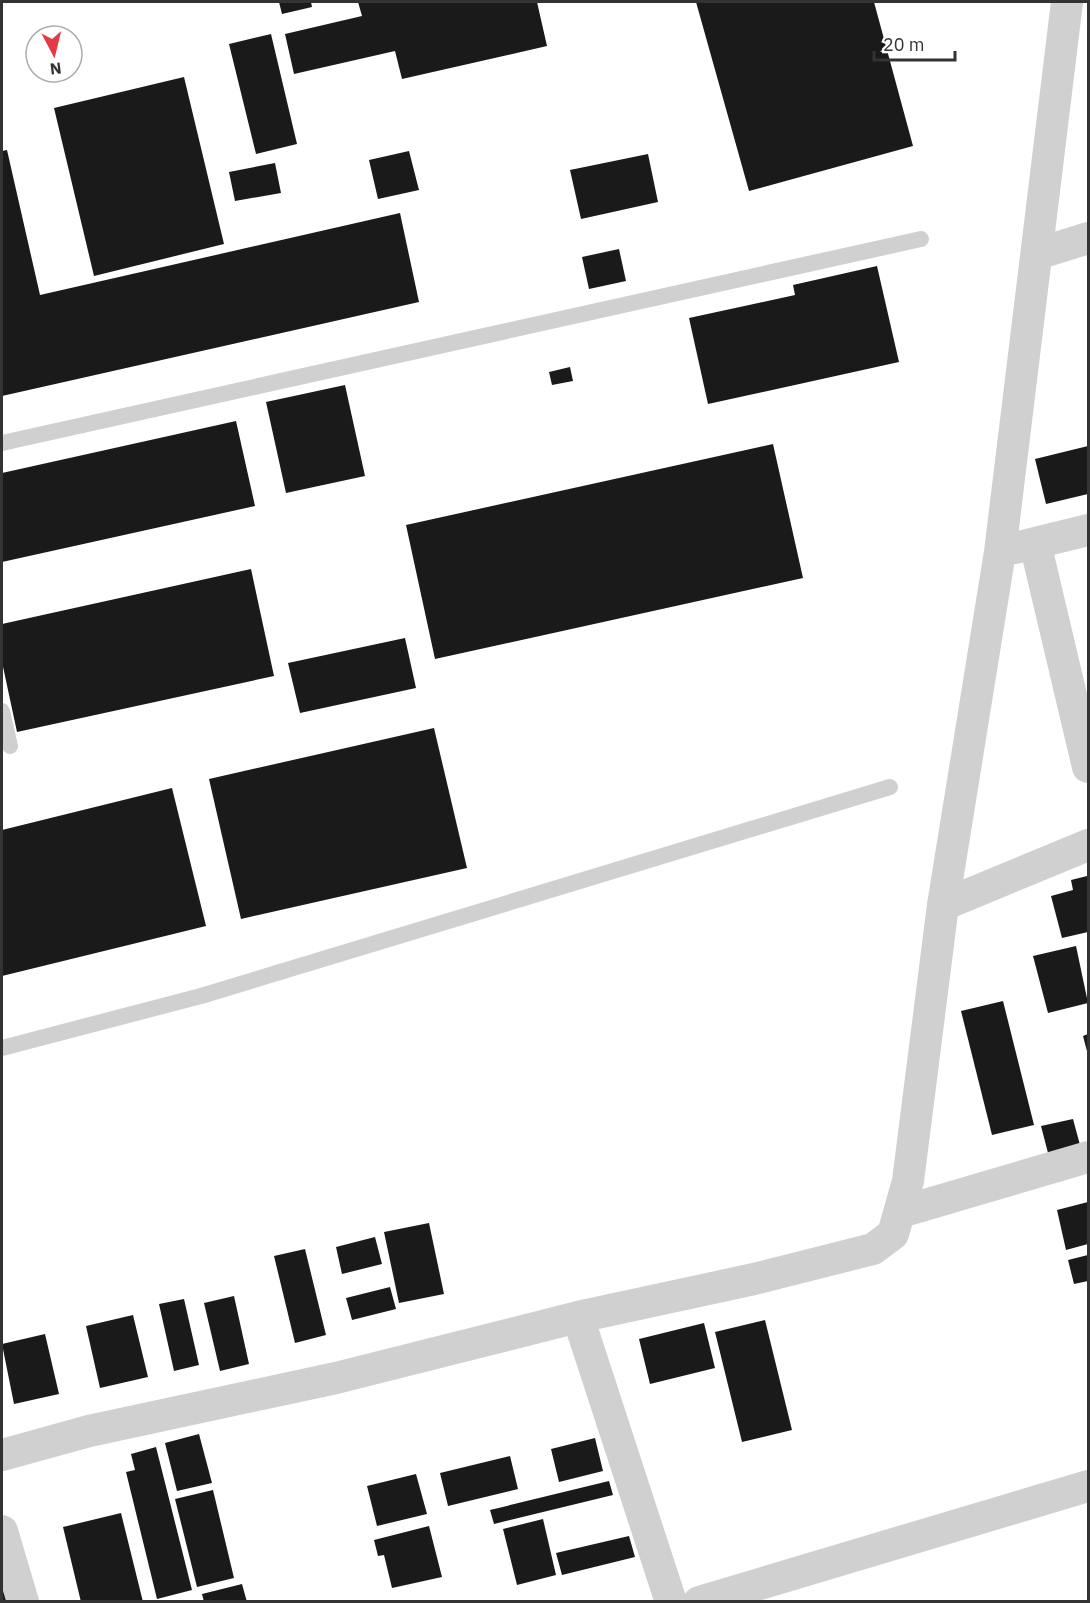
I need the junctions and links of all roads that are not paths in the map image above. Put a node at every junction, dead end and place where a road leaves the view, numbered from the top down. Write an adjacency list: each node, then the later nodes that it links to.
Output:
1 (1067, 2): 4 (street)
2 (1089, 238): 4 (street)
3 (921, 239): 5 (lane)
4 (1037, 254): 8 (street)
5 (2, 443)
6 (1089, 530): 7 (street)
7 (1035, 543): 8 (street); 11 (street)
8 (1000, 552): 14 (street)
9 (2, 711): 10 (lane)
10 (10, 746)
11 (1089, 768)
12 (890, 788): 15 (lane)
13 (1089, 845): 14 (street)
14 (944, 905): 17 (street)
15 (2, 1048)
16 (1089, 1157): 17 (street)
17 (901, 1212): 18 (street)
18 (578, 1317): 19 (street); 23 (street)
19 (2, 1455)
20 (1089, 1486): 24 (street)
21 (2, 1531): 22 (street)
22 (23, 1602)
23 (671, 1602)
24 (699, 1602)

